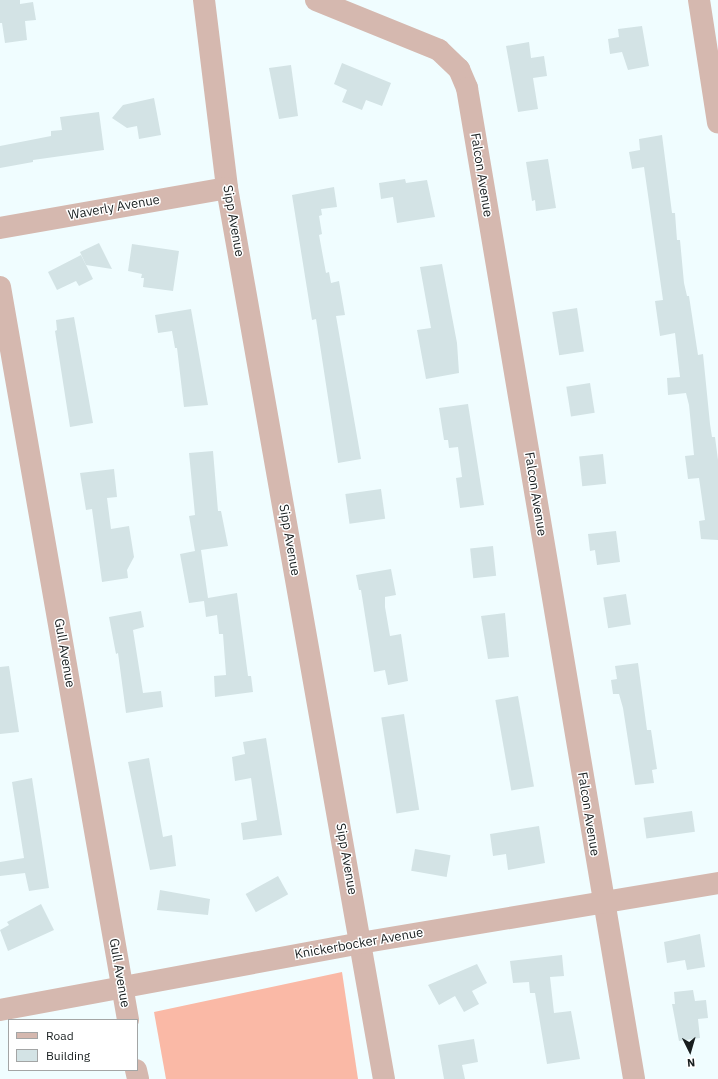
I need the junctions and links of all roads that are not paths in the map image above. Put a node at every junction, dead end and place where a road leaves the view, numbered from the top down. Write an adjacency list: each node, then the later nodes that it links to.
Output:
1 (204, 0): 5 (street, Sipp Avenue)
2 (316, 0): 9 (street, Falcon Avenue)
3 (699, 0): 4 (street)
4 (718, 123)
5 (227, 188): 6 (street, Waverly Avenue); 10 (street, Sipp Avenue)
6 (0, 228)
7 (0, 287): 11 (street, Gull Avenue)
8 (718, 884): 9 (street, Knickerbocker Avenue)
9 (603, 904): 10 (street, Knickerbocker Avenue); 15 (street, Falcon Avenue)
10 (360, 943): 11 (street, Knickerbocker Avenue); 14 (street, Sipp Avenue)
11 (122, 989): 12 (street, Knickerbocker Avenue); 13 (street, Gull Avenue)
12 (0, 1010)
13 (128, 1019)
14 (384, 1079)
15 (634, 1079)

